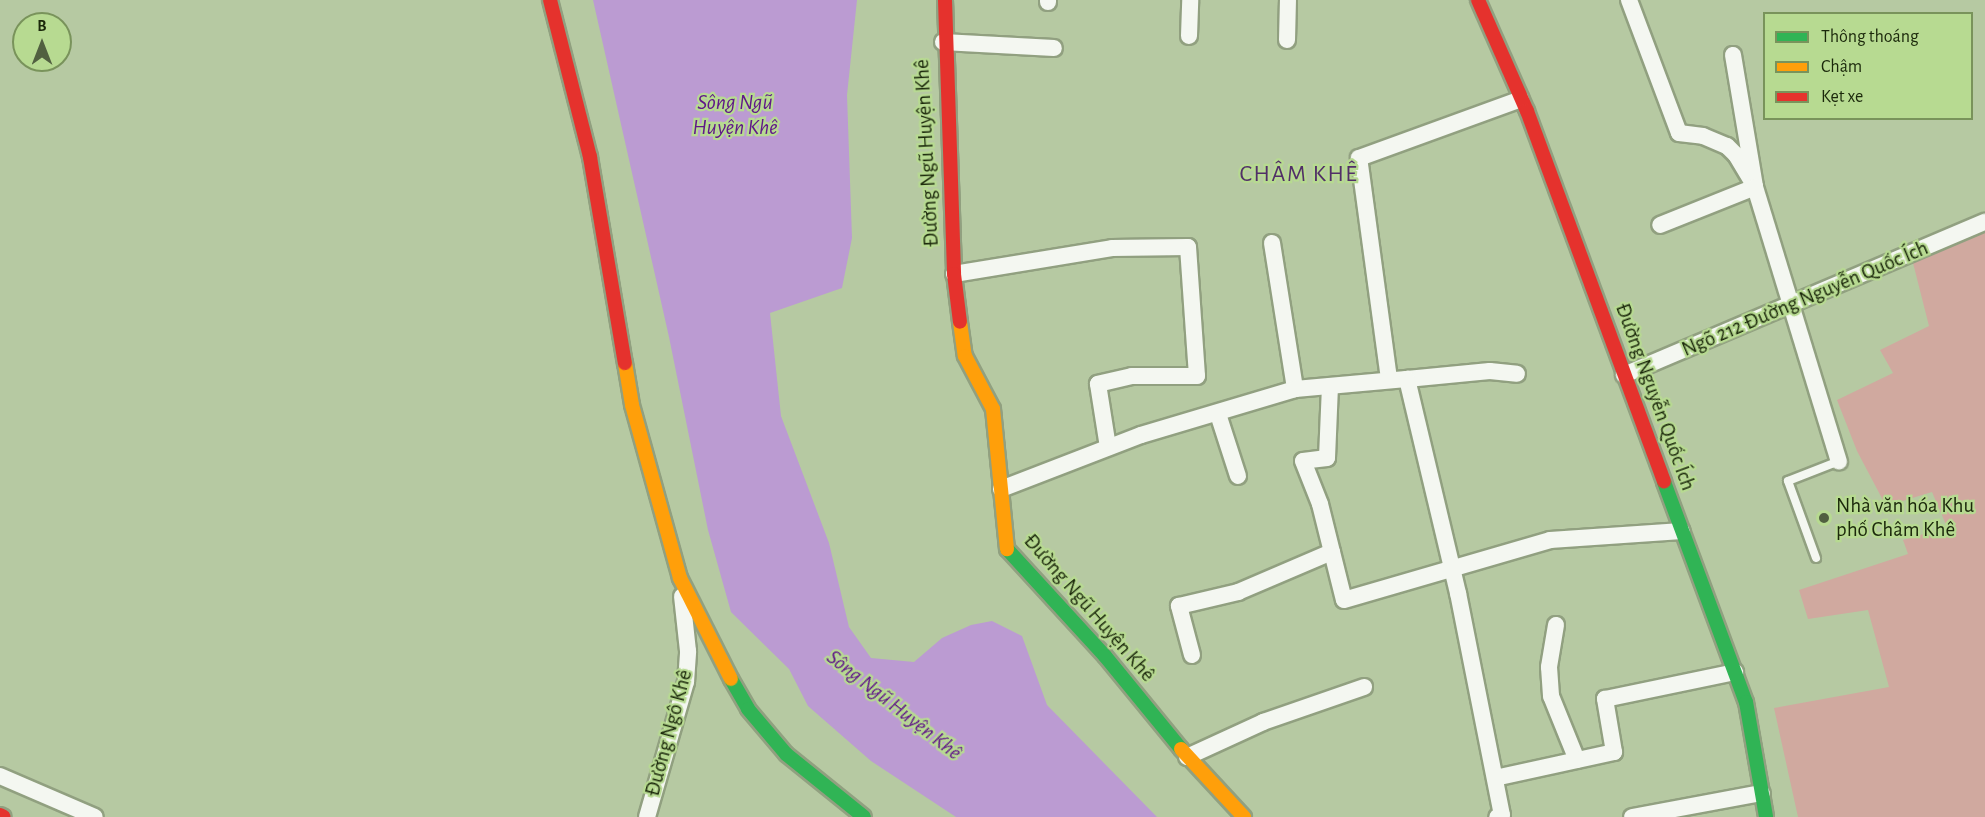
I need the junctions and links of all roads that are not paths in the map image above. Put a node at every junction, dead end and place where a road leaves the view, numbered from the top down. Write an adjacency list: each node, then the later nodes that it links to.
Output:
1 (550, 0): 34 (main road)
2 (945, 0): 9 (main road, Đường Ngũ Huyện Khê)
3 (1190, 0): 7 (street)
4 (1288, 0): 8 (street)
5 (1478, 0): 12 (main road, Đường Nguyễn Quốc Ích)
6 (1629, 0): 13 (street)
7 (1189, 36)
8 (1287, 40)
9 (944, 42): 10 (street); 17 (main road, Đường Ngũ Huyện Khê)
10 (1054, 48)
11 (1733, 55): 13 (street)
12 (1521, 99): 20 (main road, Đường Nguyễn Quốc Ích); 21 (street)
13 (1755, 187): 15 (street); 18 (street)
14 (1985, 222): 18 (street, Ngõ 212 Đường Nguyễn Quốc Ích)
15 (1660, 225)
16 (1272, 243): 24 (street)
17 (954, 274): 26 (street); 29 (main road, Đường Ngũ Huyện Khê)
18 (1790, 306): 20 (street, Ngõ 212 Đường Nguyễn Quốc Ích); 27 (street)
19 (1516, 374): 22 (street)
20 (1624, 375): 30 (main road, Đường Nguyễn Quốc Ích)
21 (1389, 379): 22 (street); 23 (street)
22 (1407, 379): 33 (street)
23 (1330, 386): 24 (street); 31 (street)
24 (1295, 389): 25 (street)
25 (1218, 414): 26 (street); 28 (street)
26 (1108, 447): 29 (street)
27 (1839, 461): 32 (lane)
28 (1238, 477)
29 (1001, 489): 39 (main road, Đường Ngũ Huyện Khê)
30 (1682, 531): 33 (street); 37 (main road, Đường Nguyễn Quốc Ích)
31 (1332, 552): 33 (street); 36 (street)
32 (1816, 558)
33 (1452, 568): 42 (street)
34 (680, 578): 47 (street, Đường Ngô Khê); 48 (main road)
35 (1556, 625): 40 (street)
36 (1192, 655)
37 (1735, 672): 40 (street); 43 (main road, Đường Nguyễn Quốc Ích)
38 (1364, 687): 39 (street)
39 (1188, 758): 49 (main road, Đường Ngũ Huyện Khê)
40 (1577, 760): 42 (street)
41 (0, 776): 46 (street)
42 (1495, 778): 50 (street)
43 (1762, 793): 51 (street); 52 (main road, Đường Nguyễn Quốc Ích)
44 (0, 815): 45 (main road)
45 (4, 817)
46 (94, 817)
47 (647, 817)
48 (864, 817)
49 (1244, 817)
50 (1497, 817)
51 (1632, 817)
52 (1767, 817)

